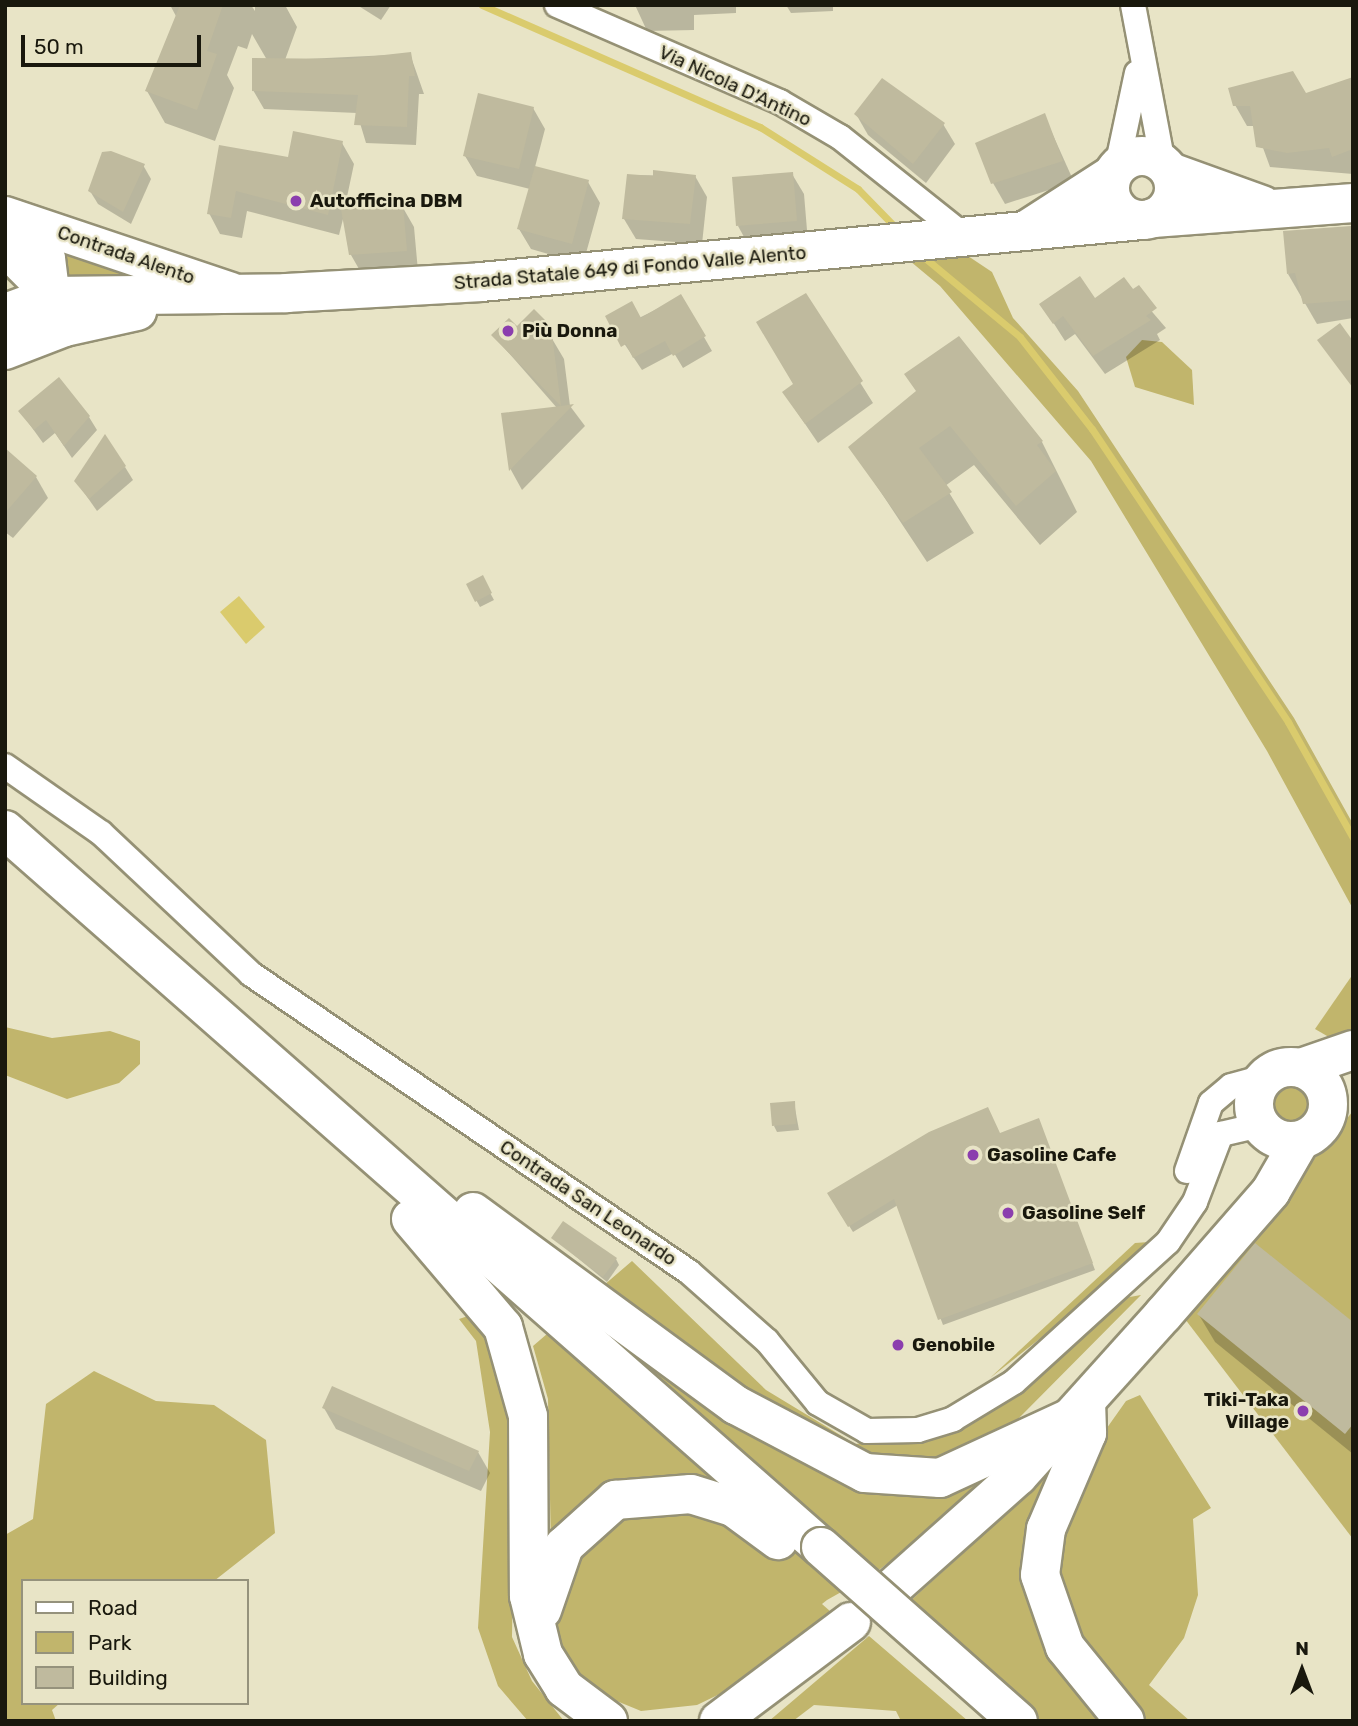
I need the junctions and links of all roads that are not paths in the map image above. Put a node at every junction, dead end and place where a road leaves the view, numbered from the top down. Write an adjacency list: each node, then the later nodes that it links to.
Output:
1 (557, 5): 11 (street, Via Nicola D'Antino)
2 (1133, 5): 3 (street)
3 (1140, 59): 4 (street); 5 (street)
4 (1166, 168): 5 (main road); 7 (main road, Strada Statale 649 di Fondo Valle Alento); 8 (main road)
5 (1114, 171): 8 (main road); 10 (main road, Strada Statale 649 di Fondo Valle Alento)
6 (1353, 202): 7 (main road, Strada Statale 649 di Fondo Valle Alento)
7 (1289, 210): 8 (main road, Strada Statale 649 di Fondo Valle Alento)
8 (1147, 219): 10 (main road, Strada Statale 649 di Fondo Valle Alento)
9 (9, 227): 12 (main road, Contrada Alento); 13 (main road, Contrada Alento)
10 (1021, 233): 11 (main road, Strada Statale 649 di Fondo Valle Alento)
11 (952, 240): 12 (main road, Strada Statale 649 di Fondo Valle Alento)
12 (238, 292): 13 (main road, Strada Statale 649 di Fondo Valle Alento); 14 (main road, Strada Statale 649 di Fondo Valle Alento)
13 (52, 296): 14 (main road); 15 (main road, Strada Statale 649 di Fondo Valle Alento)
14 (102, 318): 15 (main road, Strada Statale 649 di Fondo Valle Alento)
15 (13, 334)
16 (5, 766): 24 (street, Contrada San Leonardo)
17 (5, 830): 23 (main road)
18 (1353, 1049): 19 (main road)
19 (1301, 1068): 20 (main road); 22 (main road)
20 (1265, 1077): 22 (main road); 24 (street)
21 (1353, 1087): 22 (main road)
22 (1289, 1130): 24 (street, Contrada San Leonardo); 25 (main road)
23 (363, 1144): 25 (main road); 26 (main road); 28 (main road)
24 (1168, 1242)
25 (1079, 1409): 27 (main road); 33 (main road)
26 (821, 1547): 28 (main road); 32 (main road, bridge)
27 (891, 1589)
28 (538, 1618): 30 (main road)
29 (851, 1622): 31 (main road)
30 (608, 1721)
31 (719, 1721)
32 (1018, 1721)
33 (1125, 1721)

